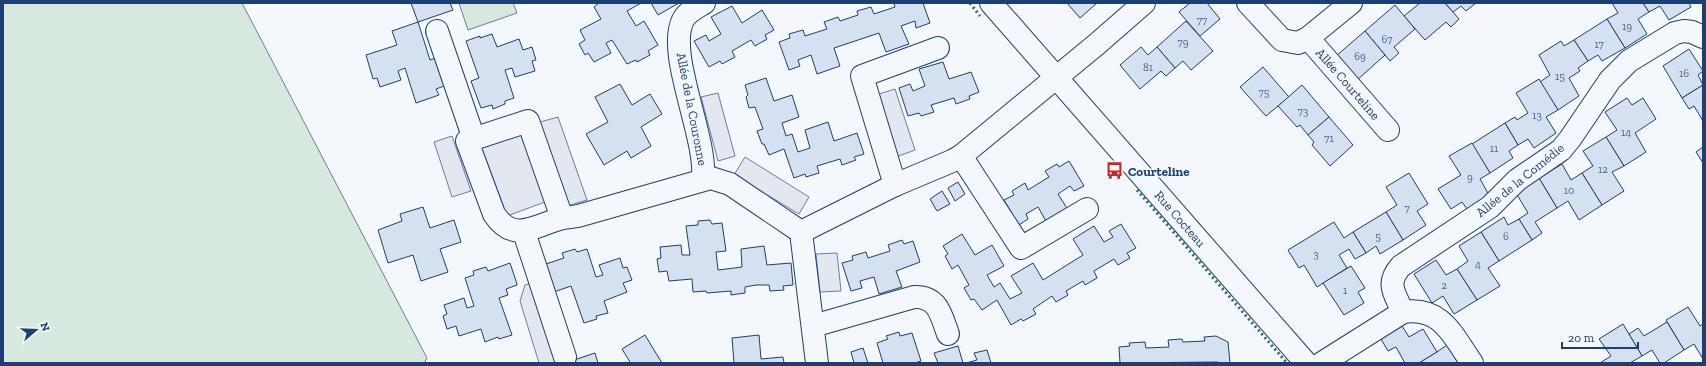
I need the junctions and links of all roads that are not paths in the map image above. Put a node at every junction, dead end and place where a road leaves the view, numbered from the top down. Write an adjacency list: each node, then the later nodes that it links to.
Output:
1 (704, 3): 14 (street, Allée de la Couronne)
2 (991, 3): 10 (street, Rue Cocteau)
3 (1144, 3): 10 (street)
4 (1248, 3): 8 (street, Allée Courteline)
5 (1351, 3): 8 (street, Allée Courteline)
6 (437, 31): 12 (street)
7 (1703, 37): 20 (street, Allée de la Comédie)
8 (1308, 38): 11 (street, Allée Courteline)
9 (938, 48): 15 (street)
10 (1056, 78): 13 (street); 25 (street, Rue Cocteau)
11 (1388, 130)
12 (474, 139): 17 (street); 18 (street)
13 (962, 156): 15 (street); 16 (street)
14 (703, 179): 17 (street, Allée de la Couronne); 19 (street, Allée de la Couronne)
15 (895, 185): 19 (street)
16 (1087, 209)
17 (562, 218): 18 (street, Allée de la Couronne)
18 (524, 232): 23 (street)
19 (801, 232): 21 (street)
20 (1403, 312): 26 (street); 27 (street)
21 (813, 326): 22 (street); 24 (street)
22 (948, 334)
23 (565, 358)
24 (817, 363)
25 (1306, 363)
26 (1322, 363)
27 (1472, 363)

